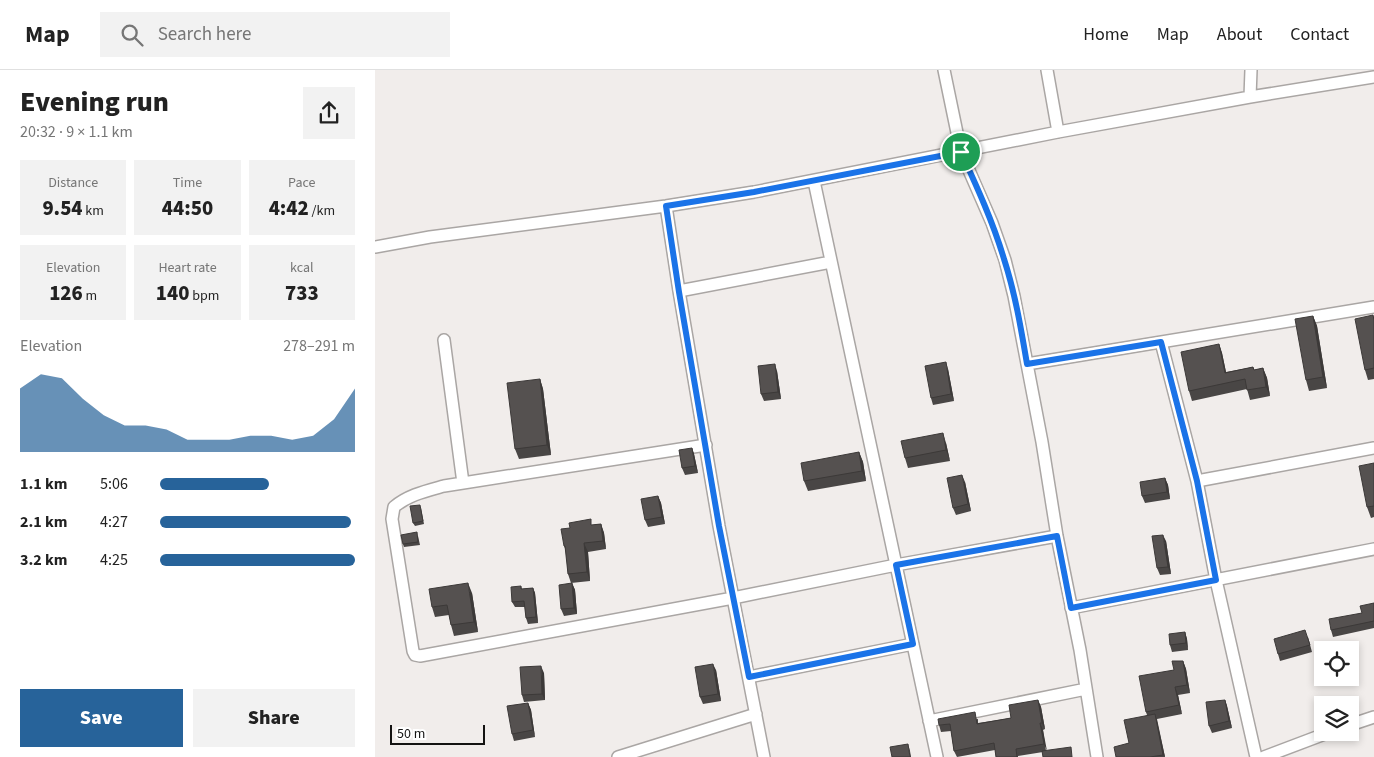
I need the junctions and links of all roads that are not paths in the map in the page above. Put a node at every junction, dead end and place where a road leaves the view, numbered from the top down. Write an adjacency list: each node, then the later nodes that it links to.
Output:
1 (944, 70): 7 (street)
2 (1047, 70): 6 (street)
3 (1251, 70): 5 (street)
4 (1374, 76): 5 (street)
5 (1249, 97): 6 (street)
6 (1058, 132): 7 (street)
7 (961, 152): 8 (street); 16 (street)
8 (814, 180): 9 (street); 11 (street)
9 (666, 206): 10 (street); 12 (street)
10 (375, 247)
11 (831, 262): 12 (street); 23 (street)
12 (679, 292): 17 (street)
13 (1374, 307): 15 (street)
14 (444, 340): 20 (street)
15 (1161, 342): 16 (street); 19 (street)
16 (1027, 364): 21 (street)
17 (706, 445): 20 (street); 25 (street)
18 (1374, 448): 19 (street)
19 (1197, 481): 24 (street)
20 (463, 483): 25 (street)
21 (1057, 536): 23 (street); 26 (street)
22 (1374, 549): 24 (street)
23 (896, 565): 25 (street); 27 (street)
24 (1216, 580): 26 (street); 39 (street)
25 (733, 598): 28 (street)
26 (1071, 608): 29 (street)
27 (913, 644): 28 (street); 32 (street)
28 (749, 677): 30 (street)
29 (1086, 689): 32 (street); 38 (street)
30 (755, 714): 35 (street); 36 (street)
31 (1374, 717): 33 (street)
32 (929, 720): 37 (street)
33 (1359, 723)
34 (1314, 738): 40 (street)
35 (618, 757)
36 (764, 757)
37 (937, 757)
38 (1097, 757)
39 (1256, 757)
40 (1264, 757)

